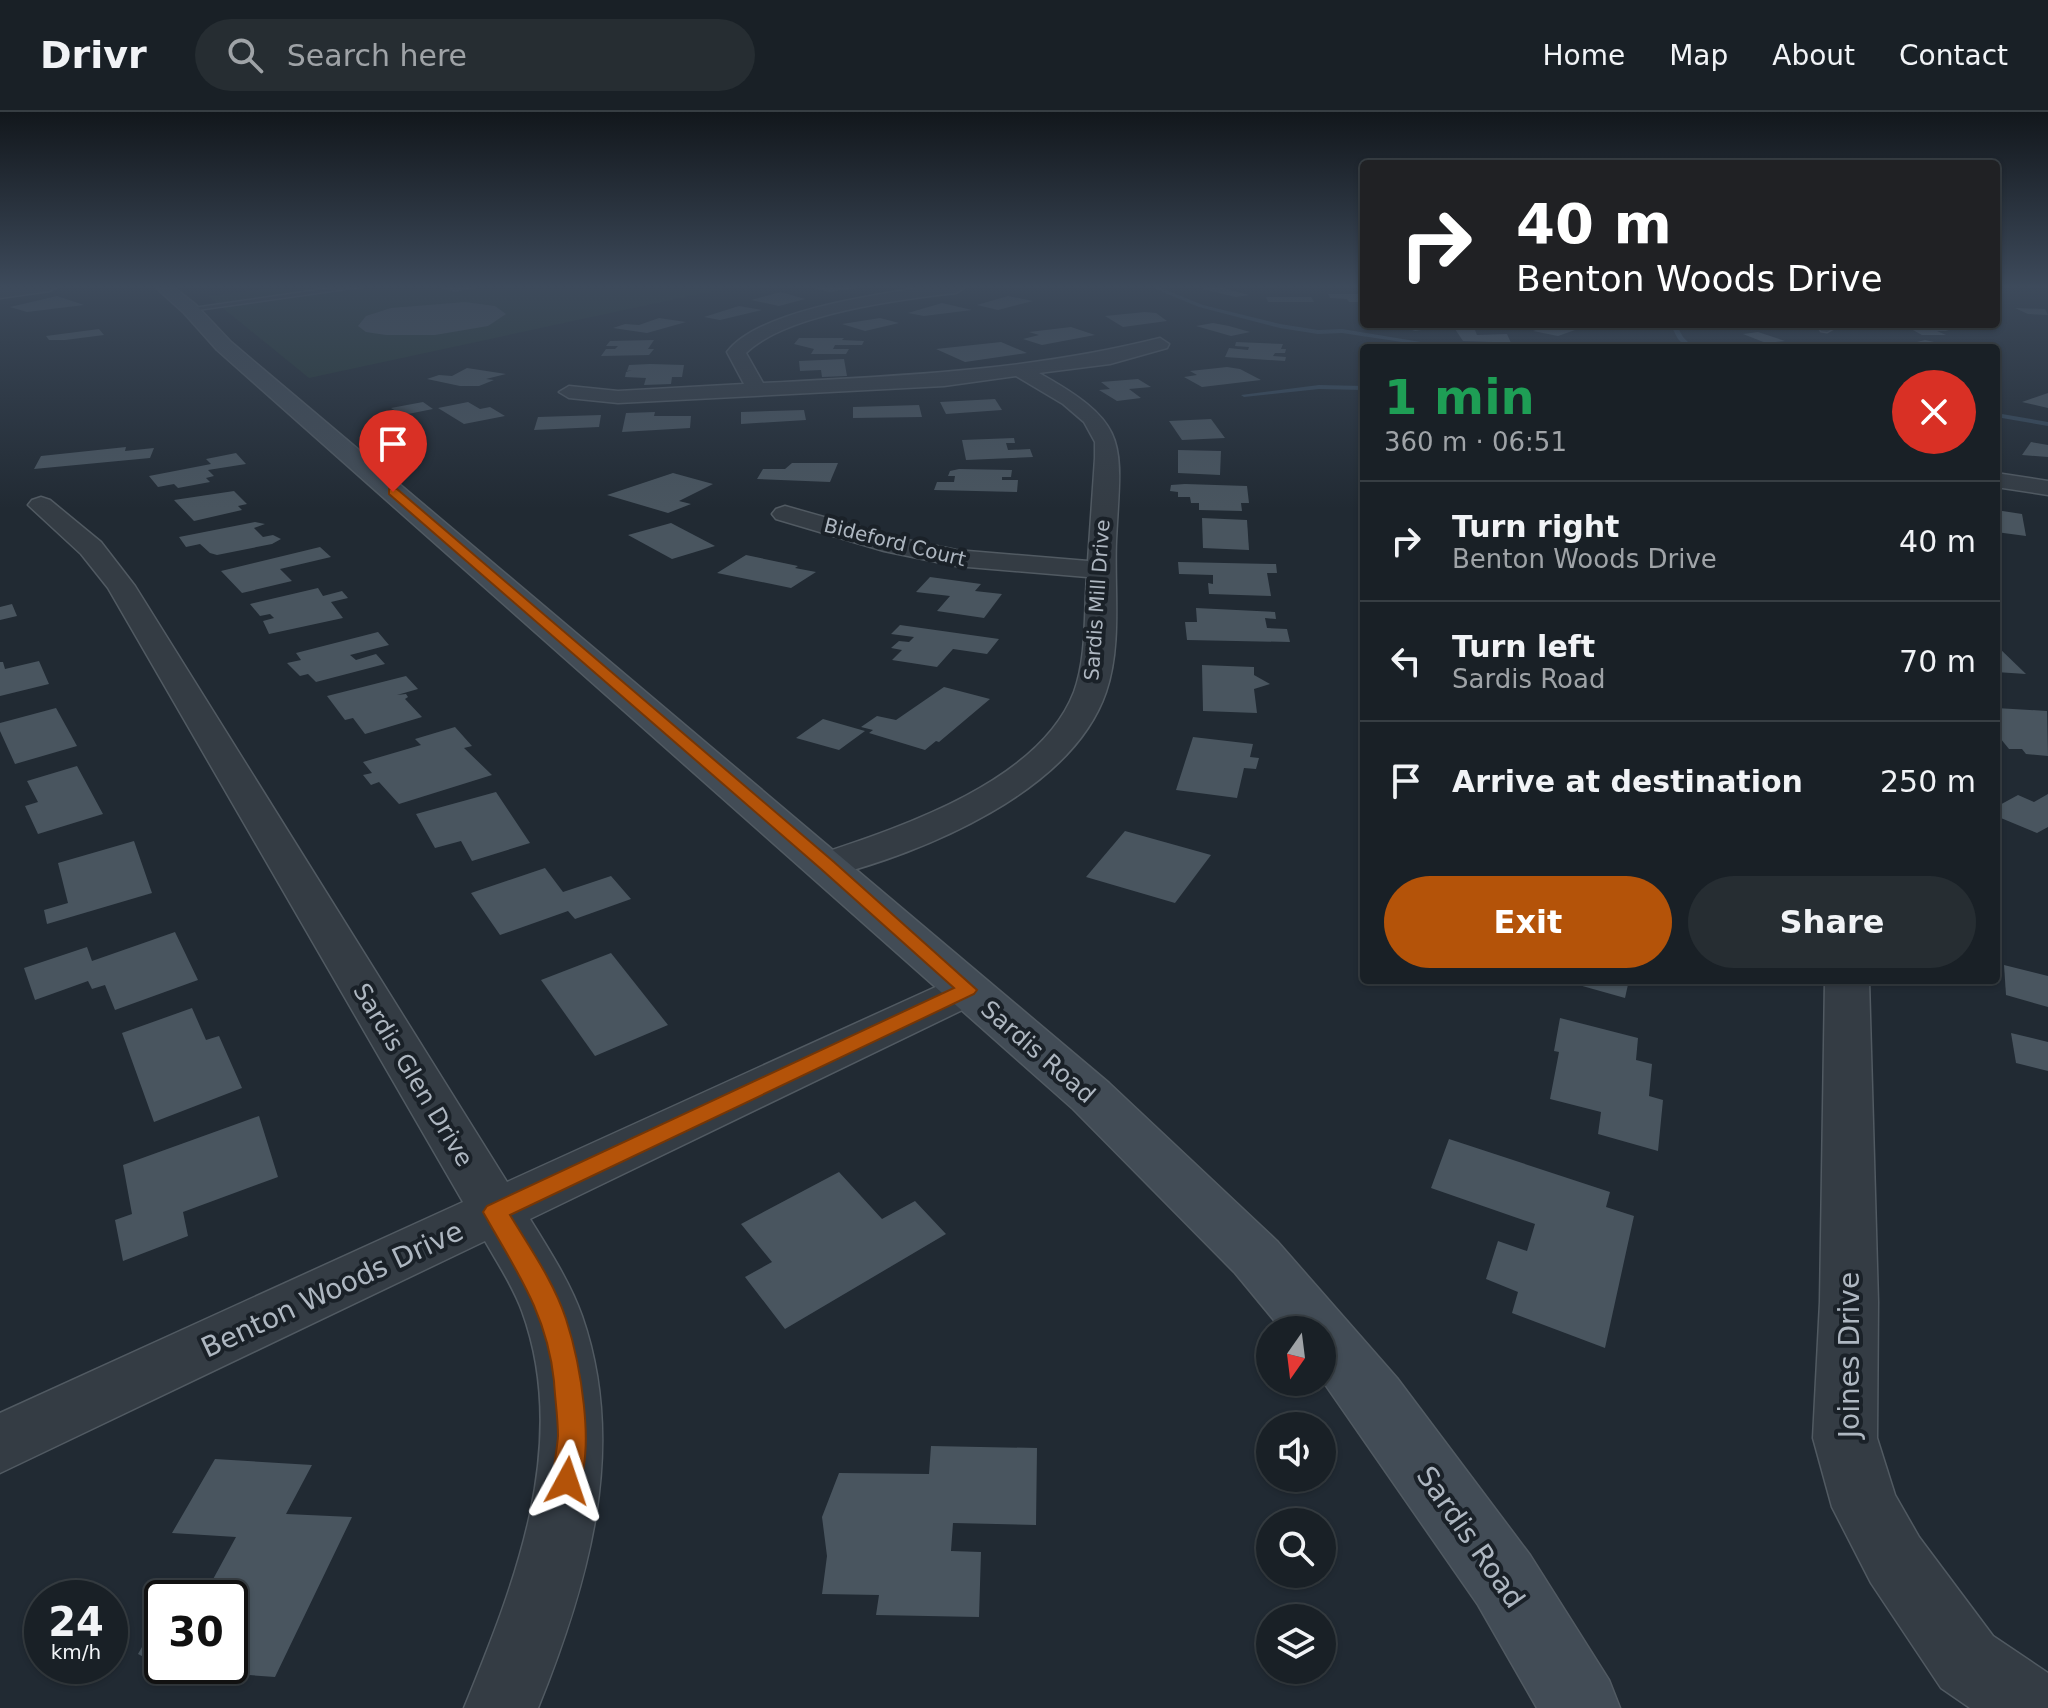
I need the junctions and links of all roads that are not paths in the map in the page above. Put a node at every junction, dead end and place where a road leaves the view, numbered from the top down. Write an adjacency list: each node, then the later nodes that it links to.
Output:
1 (241, 360): 12 (main road, Sardis Road)
2 (741, 360): 5 (street)
3 (1088, 360): 4 (street)
4 (1021, 371): 5 (street); 11 (street, Sardis Mill Drive)
5 (757, 390): 6 (street)
6 (569, 392)
7 (2000, 481): 8 (street)
8 (2048, 488)
9 (41, 505): 15 (street, Sardis Glen Drive)
10 (785, 514): 11 (street, Bideford Court)
11 (1101, 570): 12 (street, Sardis Mill Drive)
12 (828, 865): 14 (main road, Sardis Road)
13 (1847, 984): 21 (street, Joines Drive)
14 (967, 990): 15 (street, Benton Woods Drive); 16 (main road, Sardis Road)
15 (495, 1212): 18 (street, Benton Woods Drive); 19 (street, Sardis Glen Drive)
16 (1307, 1316)
17 (1336, 1351): 20 (main road, Sardis Road)
18 (0, 1444)
19 (501, 1708)
20 (1581, 1708)
21 (2035, 1708)

